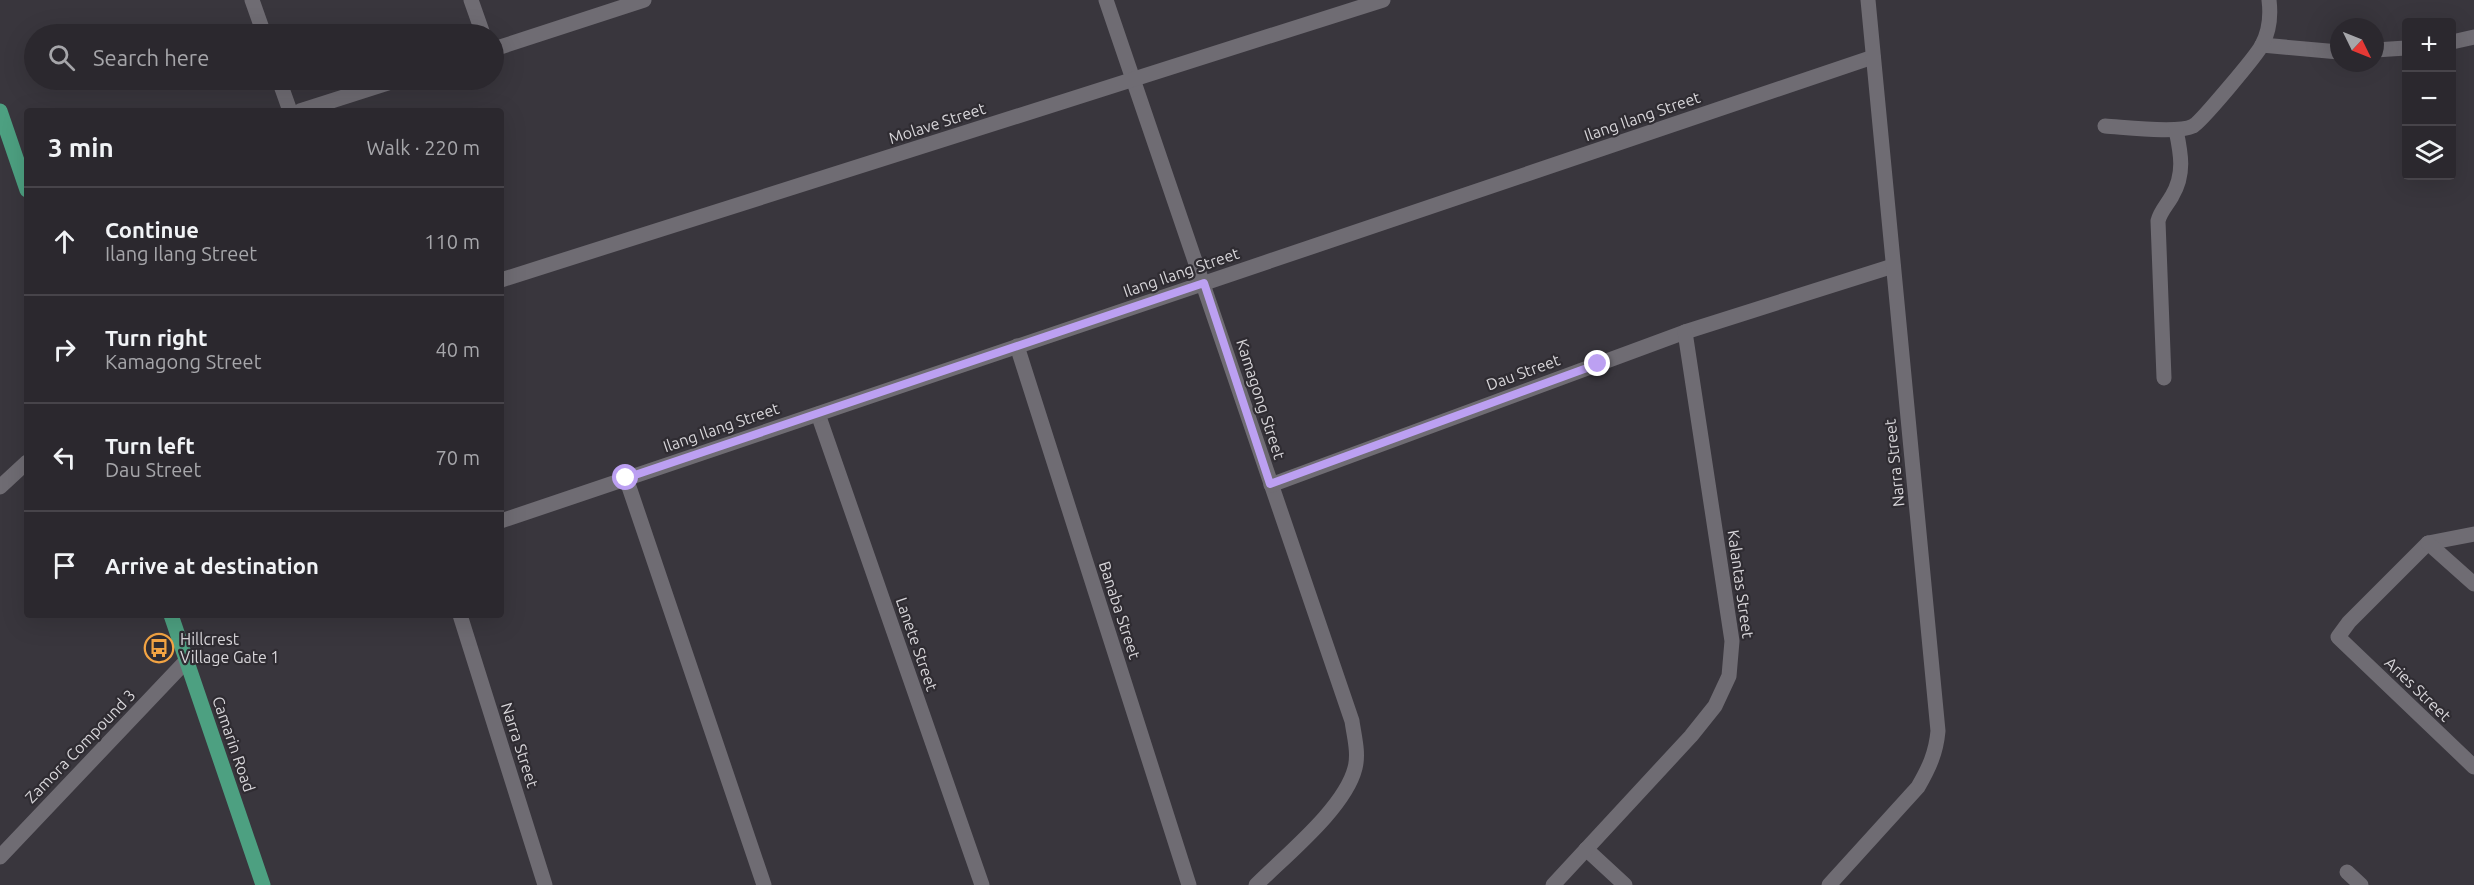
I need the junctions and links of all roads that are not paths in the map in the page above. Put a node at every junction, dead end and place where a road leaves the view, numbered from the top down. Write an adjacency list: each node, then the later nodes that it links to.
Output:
1 (252, 0): 8 (street)
2 (471, 0): 9 (street)
3 (644, 0): 13 (street)
4 (1106, 0): 18 (street, Kamagong Street)
5 (1383, 0): 18 (street, Molave Street)
6 (1868, 0): 17 (street, Narra Street)
7 (2269, 0): 12 (street)
8 (260, 24)
9 (479, 24)
10 (2474, 37): 11 (street)
11 (2456, 41)
12 (2262, 45): 16 (street); 25 (street)
13 (504, 46)
14 (2402, 48): 15 (street)
15 (2384, 50)
16 (2330, 51)
17 (1873, 57): 27 (street, Narra Street); 29 (street, Ilang Ilang Street)
18 (1132, 81): 28 (street, Molave Street); 29 (street, Kamagong Street)
19 (283, 90): 21 (street)
20 (366, 90): 22 (street)
21 (289, 108)
22 (309, 108)
23 (1, 121): 26 (main road)
24 (2105, 126): 25 (street)
25 (2176, 130): 32 (street)
26 (24, 182)
27 (1893, 266): 30 (street, Dau Street); 57 (street, Narra Street)
28 (504, 279)
29 (1204, 283): 31 (street, Ilang Ilang Street); 36 (street, Kamagong Street)
30 (1685, 332): 36 (street, Dau Street); 46 (street, Kalantas Street)
31 (1017, 346): 33 (street, Ilang Ilang Street); 53 (street, Banaba Street)
32 (2164, 378)
33 (818, 414): 35 (street, Ilang Ilang Street); 52 (street, Lanete Street)
34 (24, 465): 37 (street)
35 (626, 478): 38 (street, Ilang Ilang Street); 51 (street)
36 (1270, 484): 54 (street, Kamagong Street)
37 (0, 487)
38 (504, 520)
39 (2474, 534): 40 (street)
40 (2428, 543): 41 (street); 45 (street, Aries Street)
41 (2474, 584)
42 (172, 618): 44 (main road, Camarin Road)
43 (461, 618): 50 (street, Narra Street)
44 (187, 660): 47 (street, Zamora Compound 3); 49 (main road, Camarin Road)
45 (2474, 767)
46 (1586, 849): 55 (street, Kalantas Street); 56 (street)
47 (0, 857)
48 (2347, 872): 58 (street)
49 (263, 885)
50 (545, 885)
51 (764, 885)
52 (982, 885)
53 (1189, 885)
54 (1256, 885)
55 (1553, 885)
56 (1625, 885)
57 (1829, 885)
58 (2361, 885)

